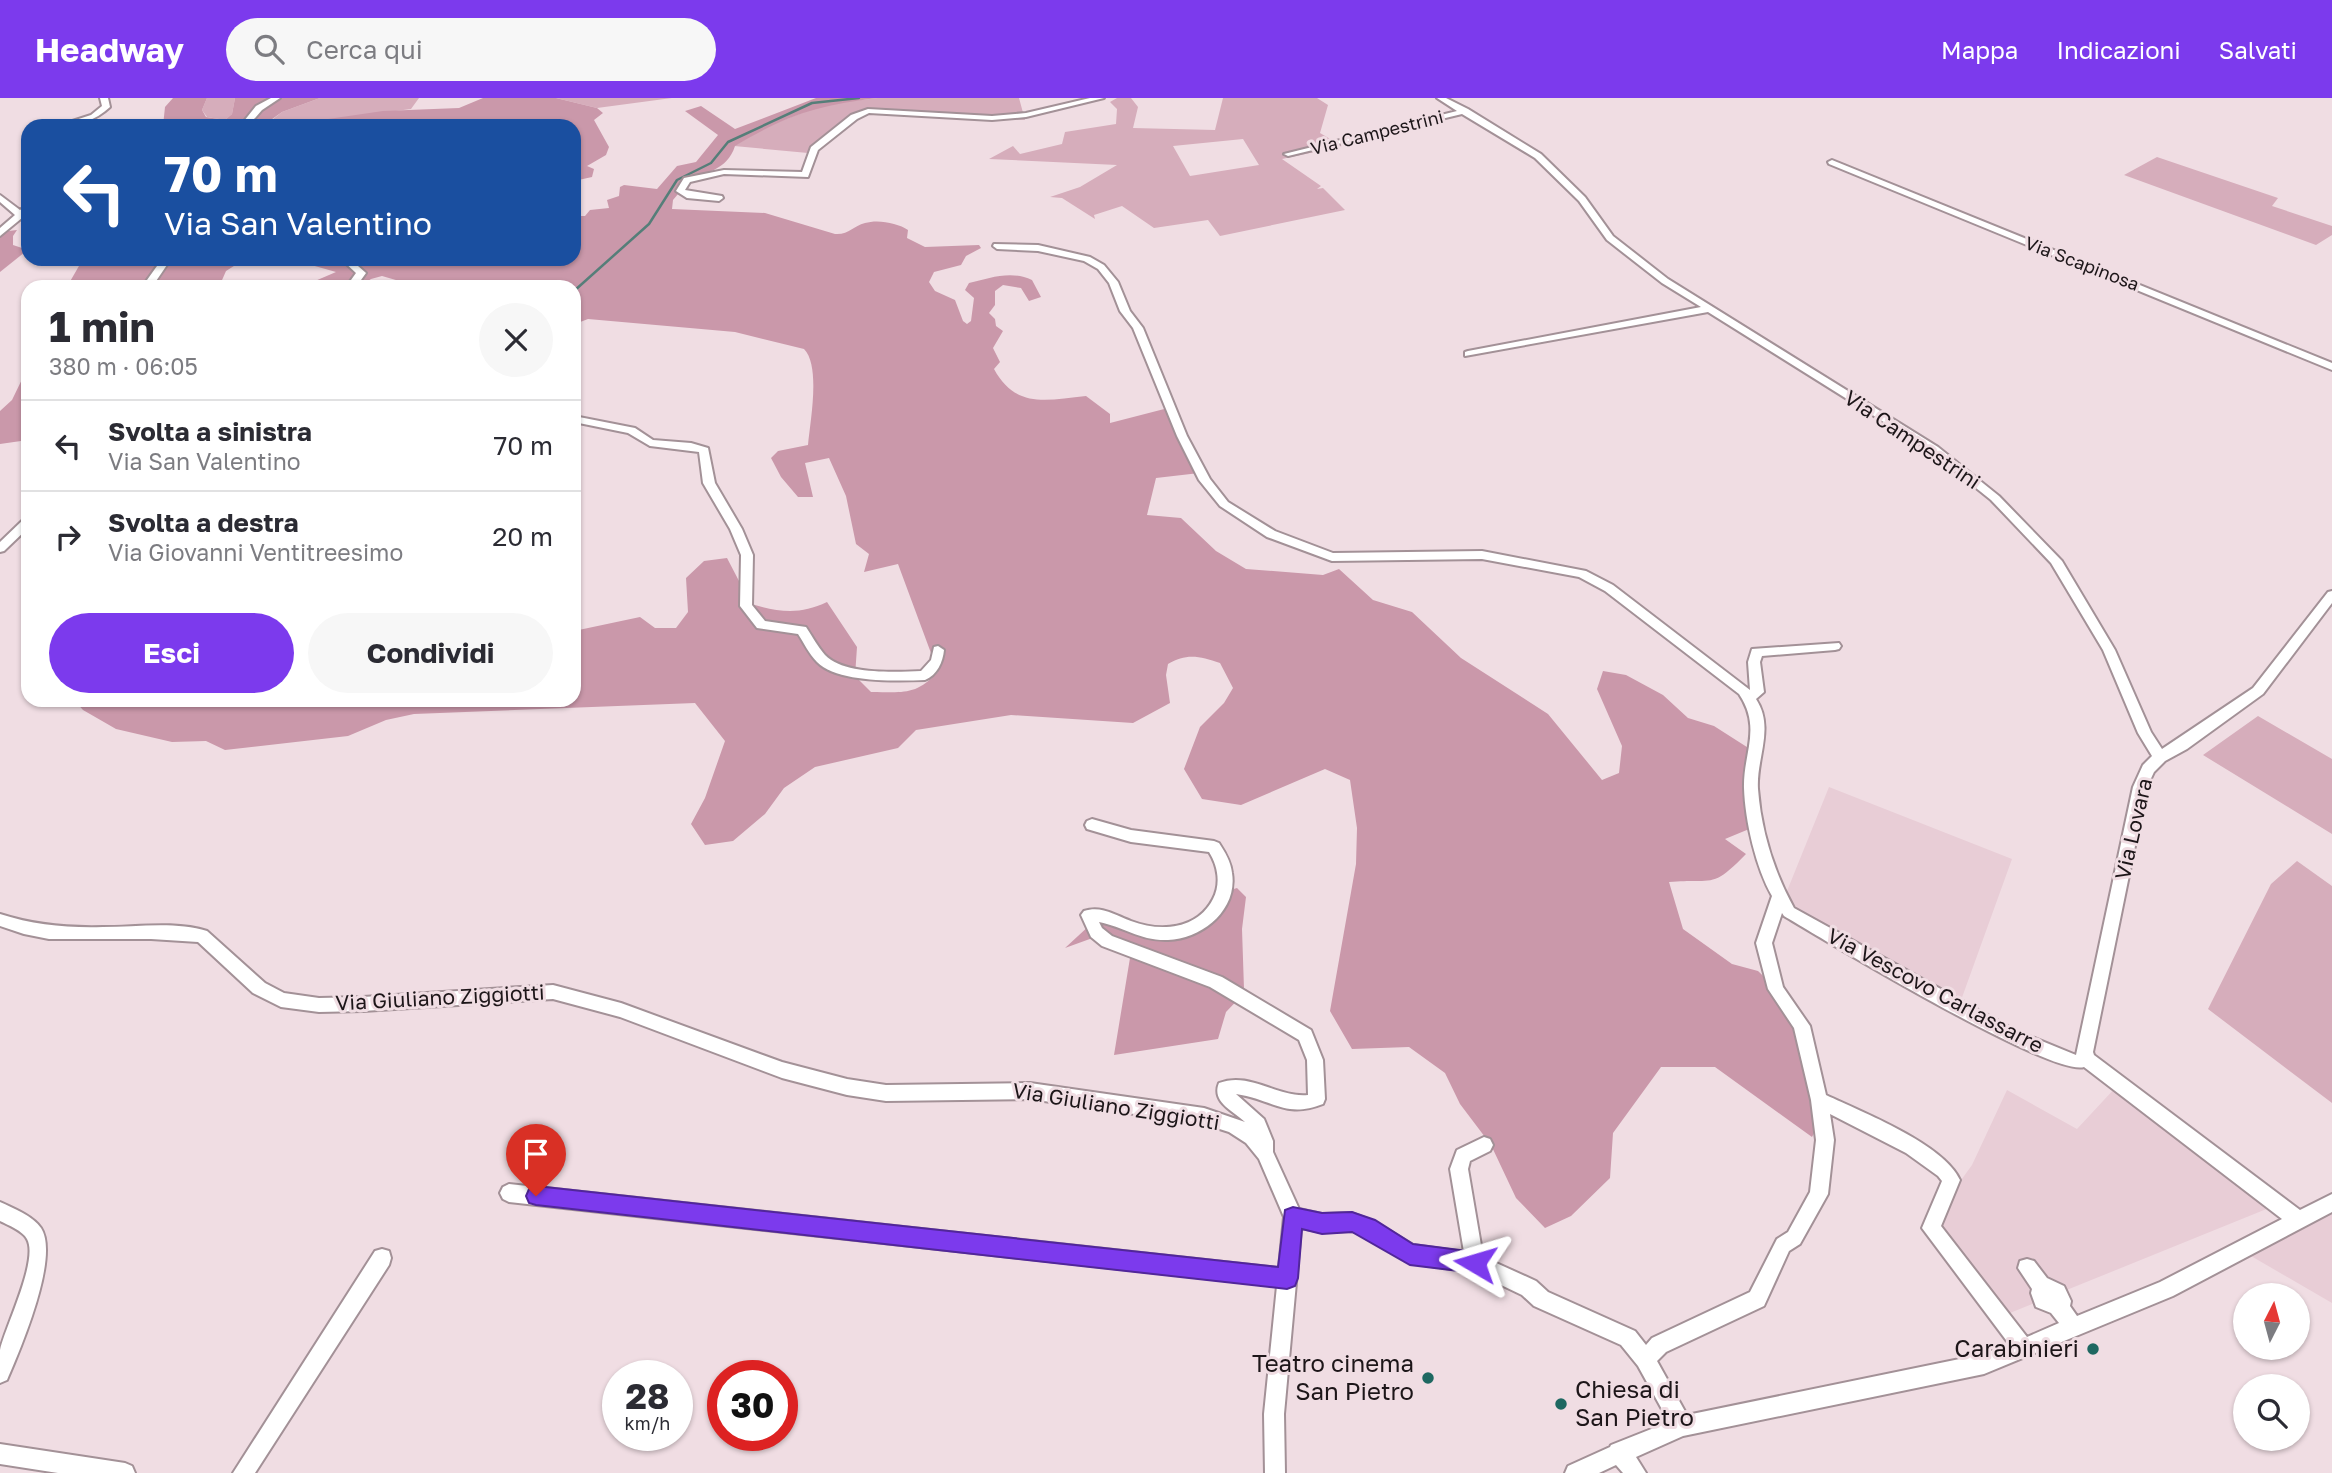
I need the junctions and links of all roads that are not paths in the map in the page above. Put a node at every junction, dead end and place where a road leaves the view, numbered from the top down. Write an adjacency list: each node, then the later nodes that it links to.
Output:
1 (104, 98): 6 (street)
2 (276, 98): 7 (street)
3 (1100, 98): 11 (street)
4 (1441, 98): 5 (street, Via Campestrini)
5 (1465, 111): 8 (street, Via Campestrini); 18 (street, Via Campestrini)
6 (85, 119)
7 (250, 119)
8 (1288, 154)
9 (1832, 162): 20 (street, Via Scapinosa)
10 (0, 198): 13 (street)
11 (719, 198)
12 (21, 212): 13 (street)
13 (18, 214): 14 (street)
14 (0, 233)
15 (997, 246): 27 (street)
16 (352, 266): 17 (street)
17 (356, 280)
18 (1707, 309): 19 (street); 28 (street, Via Campestrini)
19 (1468, 354)
20 (2332, 367)
21 (581, 420): 26 (street)
22 (21, 528): 23 (street)
23 (0, 548)
24 (2332, 595): 28 (street, Via Lovara)
25 (1835, 646): 27 (street)
26 (938, 650)
27 (1749, 697): 30 (street)
28 (2160, 757): 32 (street, Via Lovara)
29 (1092, 825): 35 (street, Via Giuliano Ziggiotti)
30 (1779, 898): 32 (street, Via Vescovo Carlassarre); 33 (street)
31 (0, 920): 35 (street, Via Giuliano Ziggiotti)
32 (2087, 1059): 40 (street, Via Vescovo Carlassarre)
33 (1819, 1100): 46 (street); 47 (street)
34 (1484, 1145): 42 (street)
35 (1265, 1153): 39 (street)
36 (509, 1193): 44 (street)
37 (2332, 1203): 40 (street)
38 (0, 1212): 48 (street)
39 (1293, 1217): 42 (street); 44 (street)
40 (2297, 1219): 45 (street)
41 (382, 1258): 53 (street)
42 (1475, 1263): 47 (street)
43 (2027, 1268): 45 (street)
44 (1287, 1278): 54 (street)
45 (2073, 1326): 46 (street)
46 (2022, 1346): 49 (street)
47 (1645, 1359): 49 (street)
48 (0, 1373)
49 (1682, 1426): 50 (street)
50 (1618, 1452): 55 (street); 56 (street)
51 (0, 1454): 52 (street)
52 (125, 1473)
53 (243, 1473)
54 (1275, 1473)
55 (1576, 1473)
56 (1636, 1473)

